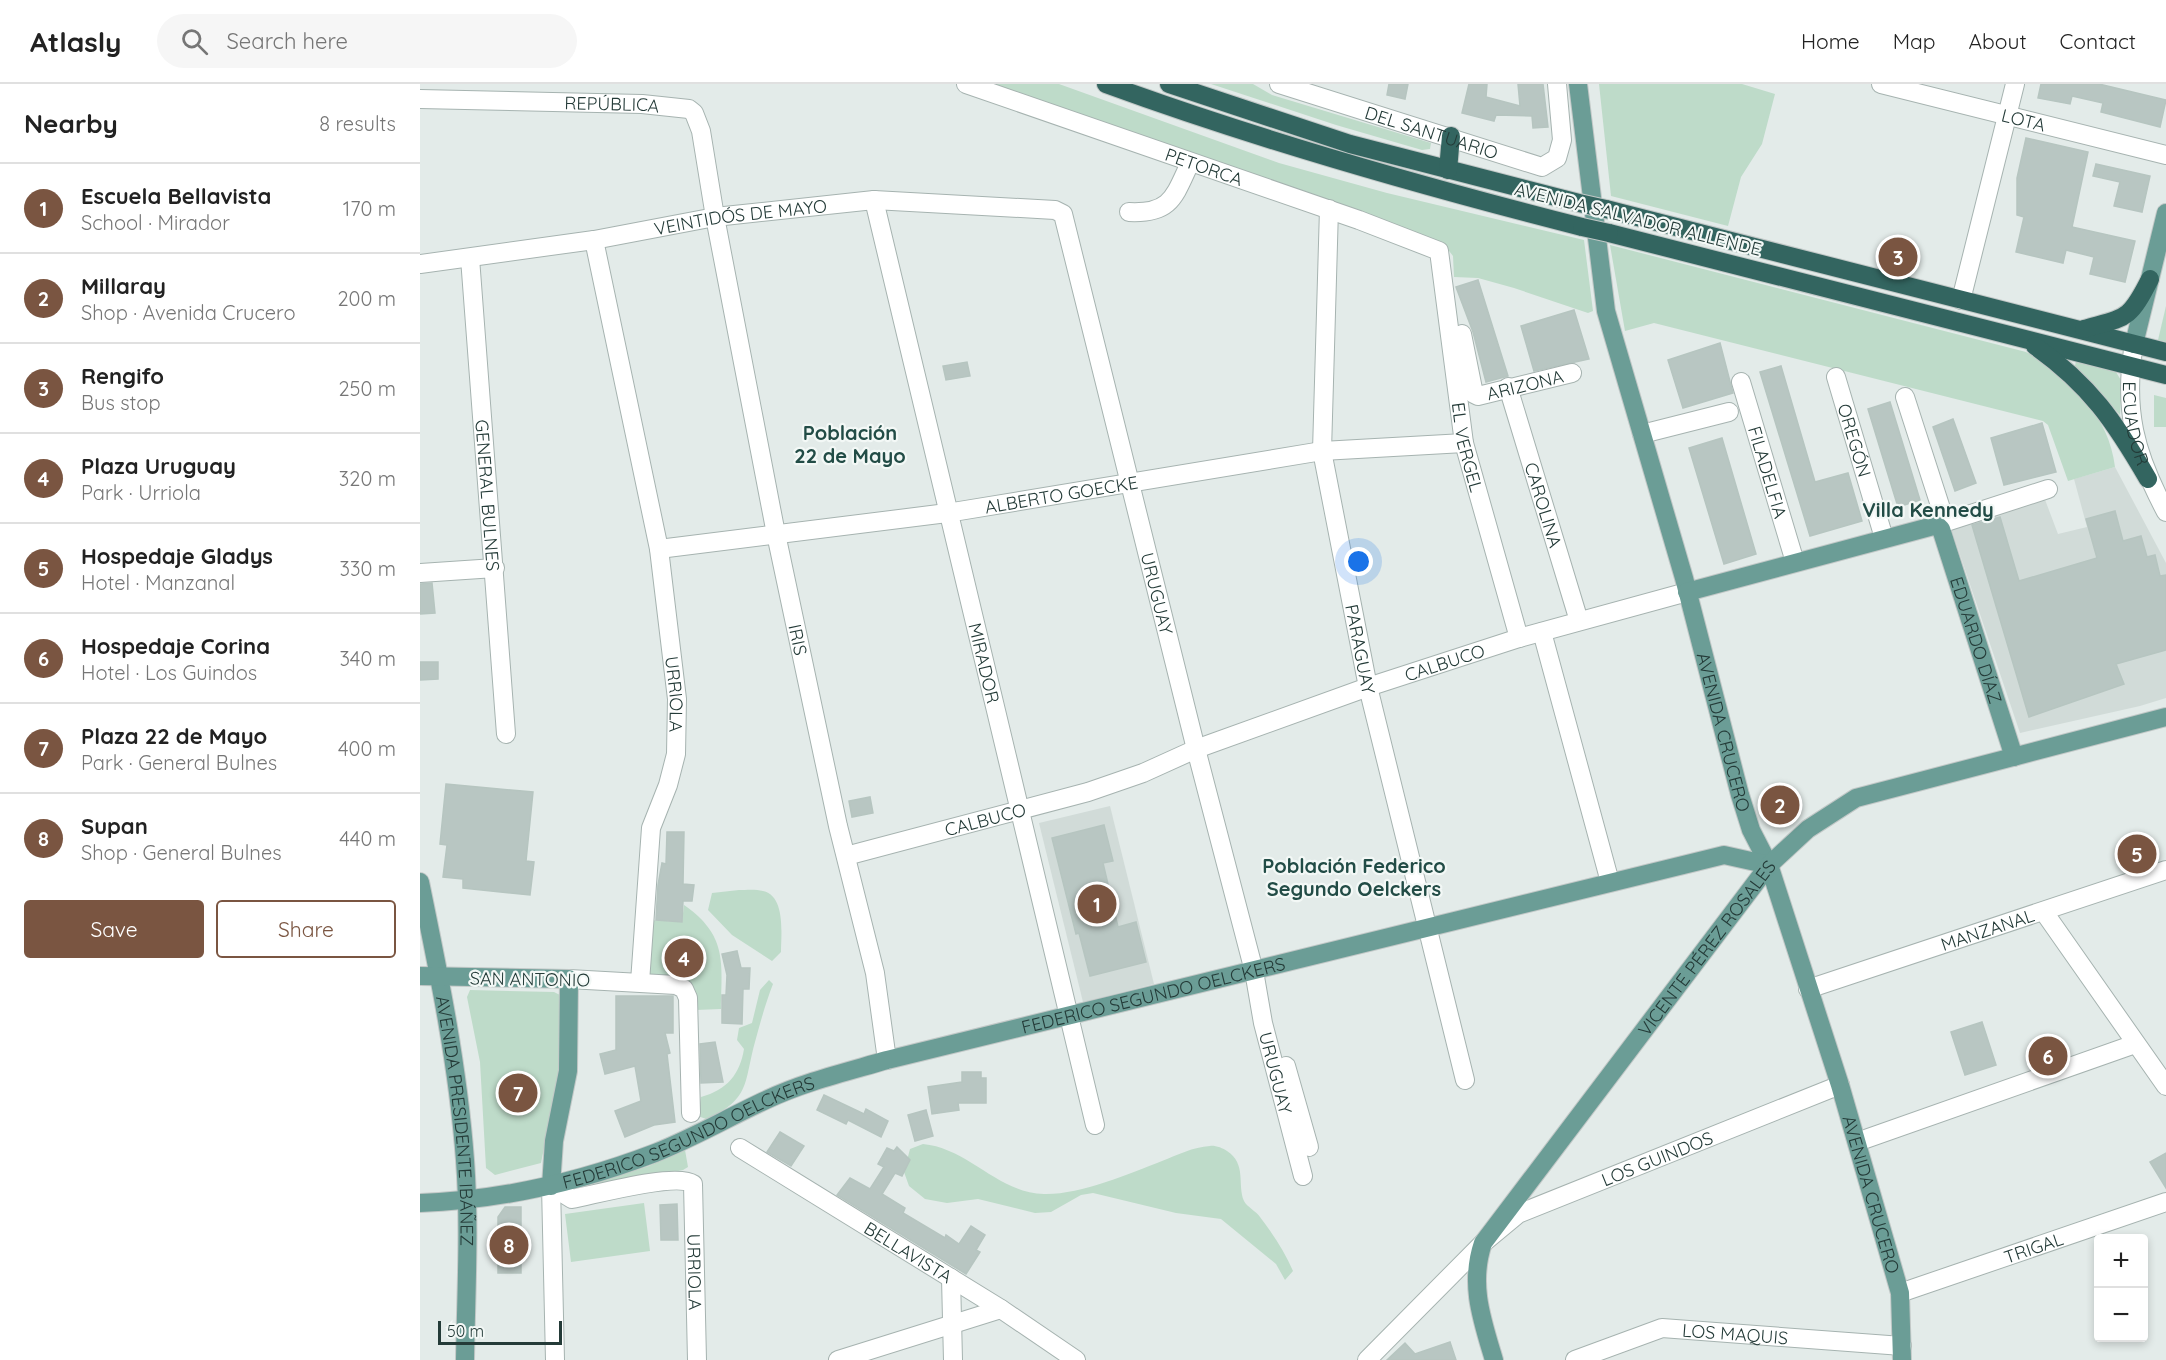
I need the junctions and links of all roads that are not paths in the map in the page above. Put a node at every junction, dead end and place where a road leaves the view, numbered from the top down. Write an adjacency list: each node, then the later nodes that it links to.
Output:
1 (966, 84): 14 (street, PETORCA)
2 (1106, 84): 30 (highway, AVENIDA SALVADOR ALLENDE, bridge)
3 (1169, 84): 15 (highway, AVENIDA SALVADOR ALLENDE)
4 (1279, 84): 12 (street, DEL SANTUARIO)
5 (1557, 84): 12 (street, DEL SANTUARIO)
6 (1578, 84): 41 (main road, AVENIDA CRUCERO)
7 (1881, 84): 11 (street, LOTA)
8 (2015, 84): 11 (street)
9 (467, 92): 10 (street, REPÚBLICA); 21 (street, REPÚBLICA)
10 (420, 99)
11 (2007, 115): 13 (street, LOTA); 27 (street)
12 (1451, 136): 15 (highway)
13 (2166, 155)
14 (1190, 163): 17 (street, PETORCA); 18 (street)
15 (1448, 170): 27 (highway, AVENIDA SALVADOR ALLENDE, bridge)
16 (874, 200): 20 (street, VEINTIDÓS DE MAYO); 21 (street, VEINTIDÓS DE MAYO); 48 (street, MIRADOR)
17 (1329, 209): 23 (street, PETORCA); 43 (street, PARAGUAY)
18 (1129, 212)
19 (2166, 213): 26 (main road)
20 (1063, 214): 45 (street, URUGUAY)
21 (715, 217): 22 (street, VEINTIDÓS DE MAYO); 50 (street, IRIS)
22 (594, 240): 24 (street, VEINTIDÓS DE MAYO); 52 (street, URRIOLA)
23 (1440, 253): 42 (street, EL VERGEL)
24 (470, 258): 25 (street, VEINTIDÓS DE MAYO); 54 (street, GENERAL BULNES)
25 (420, 264)
26 (2150, 279): 28 (highway); 31 (main road)
27 (1960, 300): 28 (highway, AVENIDA SALVADOR ALLENDE)
28 (2079, 330): 31 (highway, AVENIDA SALVADOR ALLENDE)
29 (1462, 334): 38 (street, ARIZONA)
30 (2026, 340): 33 (highway, AVENIDA SALVADOR ALLENDE); 44 (highway)
31 (2134, 344): 32 (highway, AVENIDA SALVADOR ALLENDE); 33 (street, ECUADOR)
32 (2166, 352)
33 (2130, 365): 35 (highway, AVENIDA SALVADOR ALLENDE); 44 (street, ECUADOR)
34 (1572, 373): 38 (street, ARIZONA)
35 (2166, 375)
36 (1836, 377): 51 (street, OREGÓN)
37 (1741, 382): 53 (street, FILADELFIA)
38 (1508, 387): 57 (street, CAROLINA)
39 (1905, 397): 49 (street, EDUARDO DÍAZ)
40 (1729, 412): 41 (street)
41 (1642, 434): 56 (main road, AVENIDA CRUCERO)
42 (1464, 444): 43 (street, ALBERTO GOECKE); 59 (street, EL VERGEL)
43 (1322, 451): 45 (street, ALBERTO GOECKE); 60 (street, PARAGUAY)
44 (2148, 479): 47 (street, ECUADOR)
45 (1131, 484): 48 (street, ALBERTO GOECKE); 63 (street, URUGUAY)
46 (2048, 489): 49 (street, CALBUCO)
47 (2166, 512)
48 (947, 513): 50 (street, ALBERTO GOECKE); 65 (street, MIRADOR)
49 (1941, 523): 51 (main road, CALBUCO); 64 (main road, EDUARDO DÍAZ)
50 (776, 534): 52 (street, ALBERTO GOECKE); 66 (street, IRIS)
51 (1884, 538): 53 (main road, CALBUCO)
52 (658, 549): 77 (street, URRIOLA)
53 (1795, 562): 56 (main road, CALBUCO)
54 (495, 568): 55 (street); 62 (street, GENERAL BULNES)
55 (420, 573)
56 (1687, 592): 57 (street, CALBUCO); 67 (main road, AVENIDA CRUCERO)
57 (1579, 621): 58 (street, CALBUCO)
58 (1542, 632): 59 (street, CALBUCO); 70 (street)
59 (1519, 638): 60 (street, CALBUCO)
60 (1368, 687): 63 (street, CALBUCO); 72 (street, PARAGUAY)
61 (2166, 717): 64 (main road, VICENTE PÉREZ ROSALES)
62 (506, 734)
63 (1196, 749): 65 (street, CALBUCO); 73 (street, URUGUAY)
64 (2014, 758): 67 (main road, VICENTE PÉREZ ROSALES)
65 (1018, 811): 66 (street, CALBUCO); 79 (street, MIRADOR)
66 (846, 856): 81 (street, IRIS)
67 (1769, 865): 70 (main road, FEDERICO SEGUNDO OELCKERS); 78 (main road, AVENIDA CRUCERO); 96 (main road, VICENTE PÉREZ ROSALES)
68 (2166, 870): 71 (street, MANZANAL)
69 (420, 882): 75 (main road, AVENIDA PRESIDENTE IBÁÑEZ)
70 (1610, 882): 72 (main road, FEDERICO SEGUNDO OELCKERS)
71 (2044, 912): 78 (street, MANZANAL); 80 (street)
72 (1428, 926): 73 (main road, FEDERICO SEGUNDO OELCKERS); 82 (street, PARAGUAY)
73 (1254, 970): 79 (main road, FEDERICO SEGUNDO OELCKERS); 88 (street, URUGUAY); 90 (street, URUGUAY)
74 (420, 976): 75 (main road, SAN ANTONIO)
75 (439, 976): 76 (main road, SAN ANTONIO); 93 (main road, AVENIDA PRESIDENTE IBÁÑEZ)
76 (569, 980): 77 (street, SAN ANTONIO); 92 (main road)
77 (640, 982): 85 (street)
78 (1808, 989): 83 (main road, AVENIDA CRUCERO)
79 (1068, 1016): 81 (main road, FEDERICO SEGUNDO OELCKERS); 86 (street, MIRADOR)
80 (2135, 1044): 84 (street); 87 (street)
81 (887, 1060): 92 (main road, FEDERICO SEGUNDO OELCKERS)
82 (1465, 1080)
83 (1840, 1085): 87 (main road, AVENIDA CRUCERO); 96 (street, LOS GUINDOS)
84 (2166, 1086)
85 (691, 1113)
86 (1095, 1125)
87 (1857, 1142): 98 (main road, AVENIDA CRUCERO)
88 (1309, 1147)
89 (740, 1148): 97 (street, BELLAVISTA)
90 (1303, 1176)
91 (693, 1184): 92 (street, FEDERICO SEGUNDO OELCKERS); 105 (street, URRIOLA)
92 (551, 1186): 93 (main road, FEDERICO SEGUNDO OELCKERS); 104 (street)
93 (467, 1200): 95 (main road, FEDERICO SEGUNDO OELCKERS); 103 (main road, AVENIDA PRESIDENTE IBÁÑEZ)
94 (2166, 1202): 98 (street, TRIGAL)
95 (420, 1203)
96 (1483, 1243): 109 (street, VICENTE PÉREZ ROSALES); 110 (main road)
97 (951, 1278): 99 (street, BELLAVISTA); 100 (street)
98 (1900, 1293): 101 (main road, AVENIDA CRUCERO)
99 (1001, 1309): 100 (street); 108 (street, BELLAVISTA)
100 (952, 1324): 106 (street); 107 (street)
101 (1902, 1353): 102 (street, LOS MAQUIS)
102 (1610, 1354): 111 (street, LOS MAQUIS)
103 (465, 1360)
104 (555, 1360)
105 (697, 1360)
106 (840, 1360)
107 (954, 1360)
108 (1076, 1360)
109 (1367, 1360)
110 (1494, 1360)
111 (1575, 1360)

